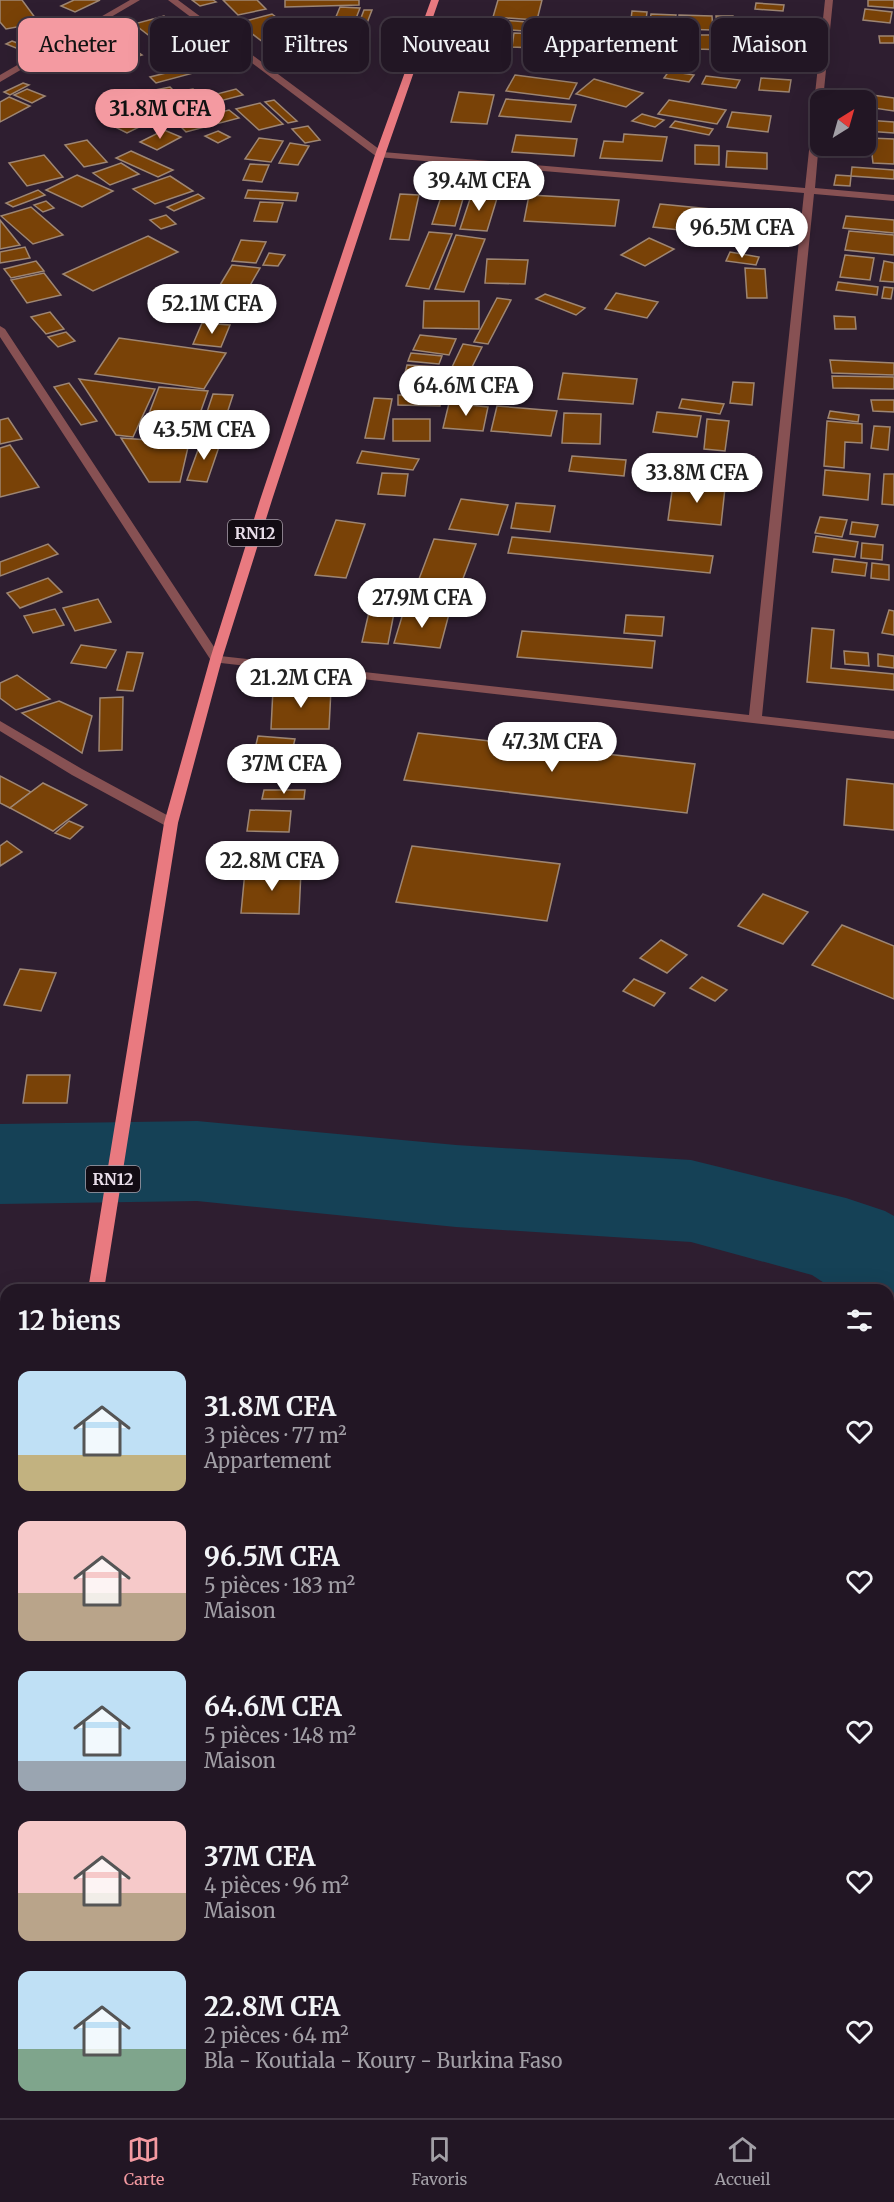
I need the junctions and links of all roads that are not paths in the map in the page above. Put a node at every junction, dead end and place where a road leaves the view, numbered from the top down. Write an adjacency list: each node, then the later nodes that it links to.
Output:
1 (136, 0): 5 (street)
2 (172, 0): 6 (street)
3 (435, 0): 6 (main road, RN12)
4 (829, 0): 7 (street)
5 (0, 79)
6 (380, 155): 7 (street); 10 (main road, RN12)
7 (809, 191): 8 (street); 11 (street)
8 (894, 198)
9 (0, 329): 10 (street)
10 (216, 659): 11 (street); 14 (main road, RN12)
11 (755, 721): 13 (street)
12 (0, 725): 14 (street)
13 (894, 735)
14 (171, 823): 15 (main road, RN12)
15 (97, 1283)

